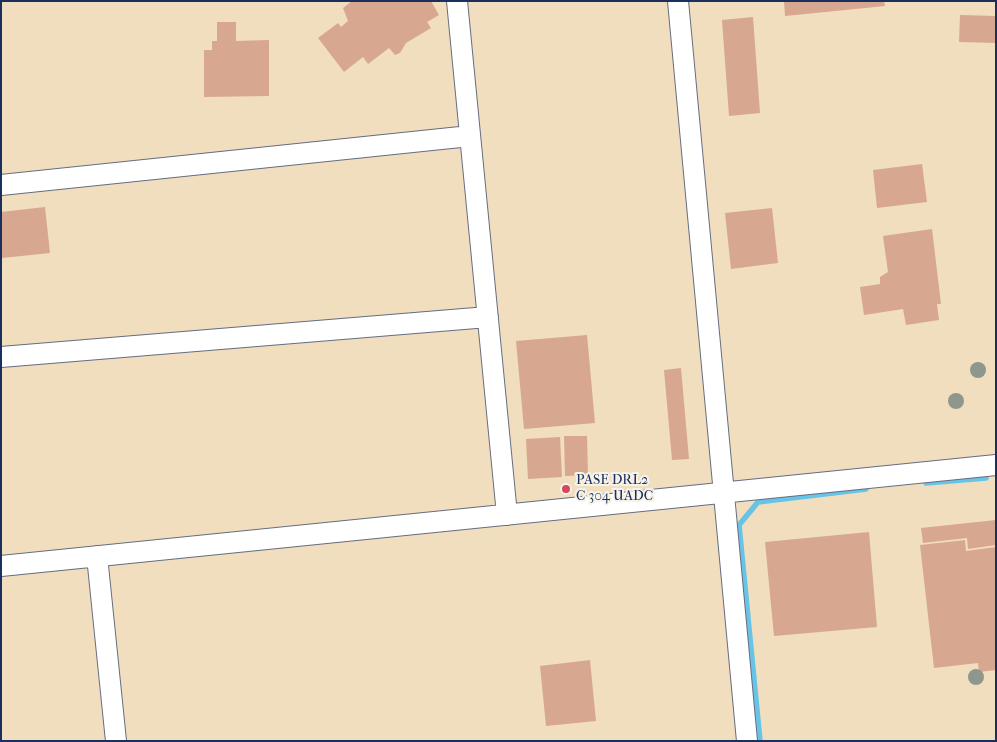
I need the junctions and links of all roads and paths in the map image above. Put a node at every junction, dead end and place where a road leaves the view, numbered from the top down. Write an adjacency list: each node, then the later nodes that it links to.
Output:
1 (457, 1): 3 (street)
2 (678, 1): 8 (street)
3 (470, 136): 4 (street); 5 (street)
4 (1, 185)
5 (488, 317): 6 (street); 9 (street)
6 (1, 357)
7 (996, 466): 8 (street)
8 (724, 493): 9 (street); 13 (street)
9 (507, 515): 10 (street)
10 (97, 556): 11 (street); 12 (street)
11 (1, 566)
12 (116, 741)
13 (747, 741)

